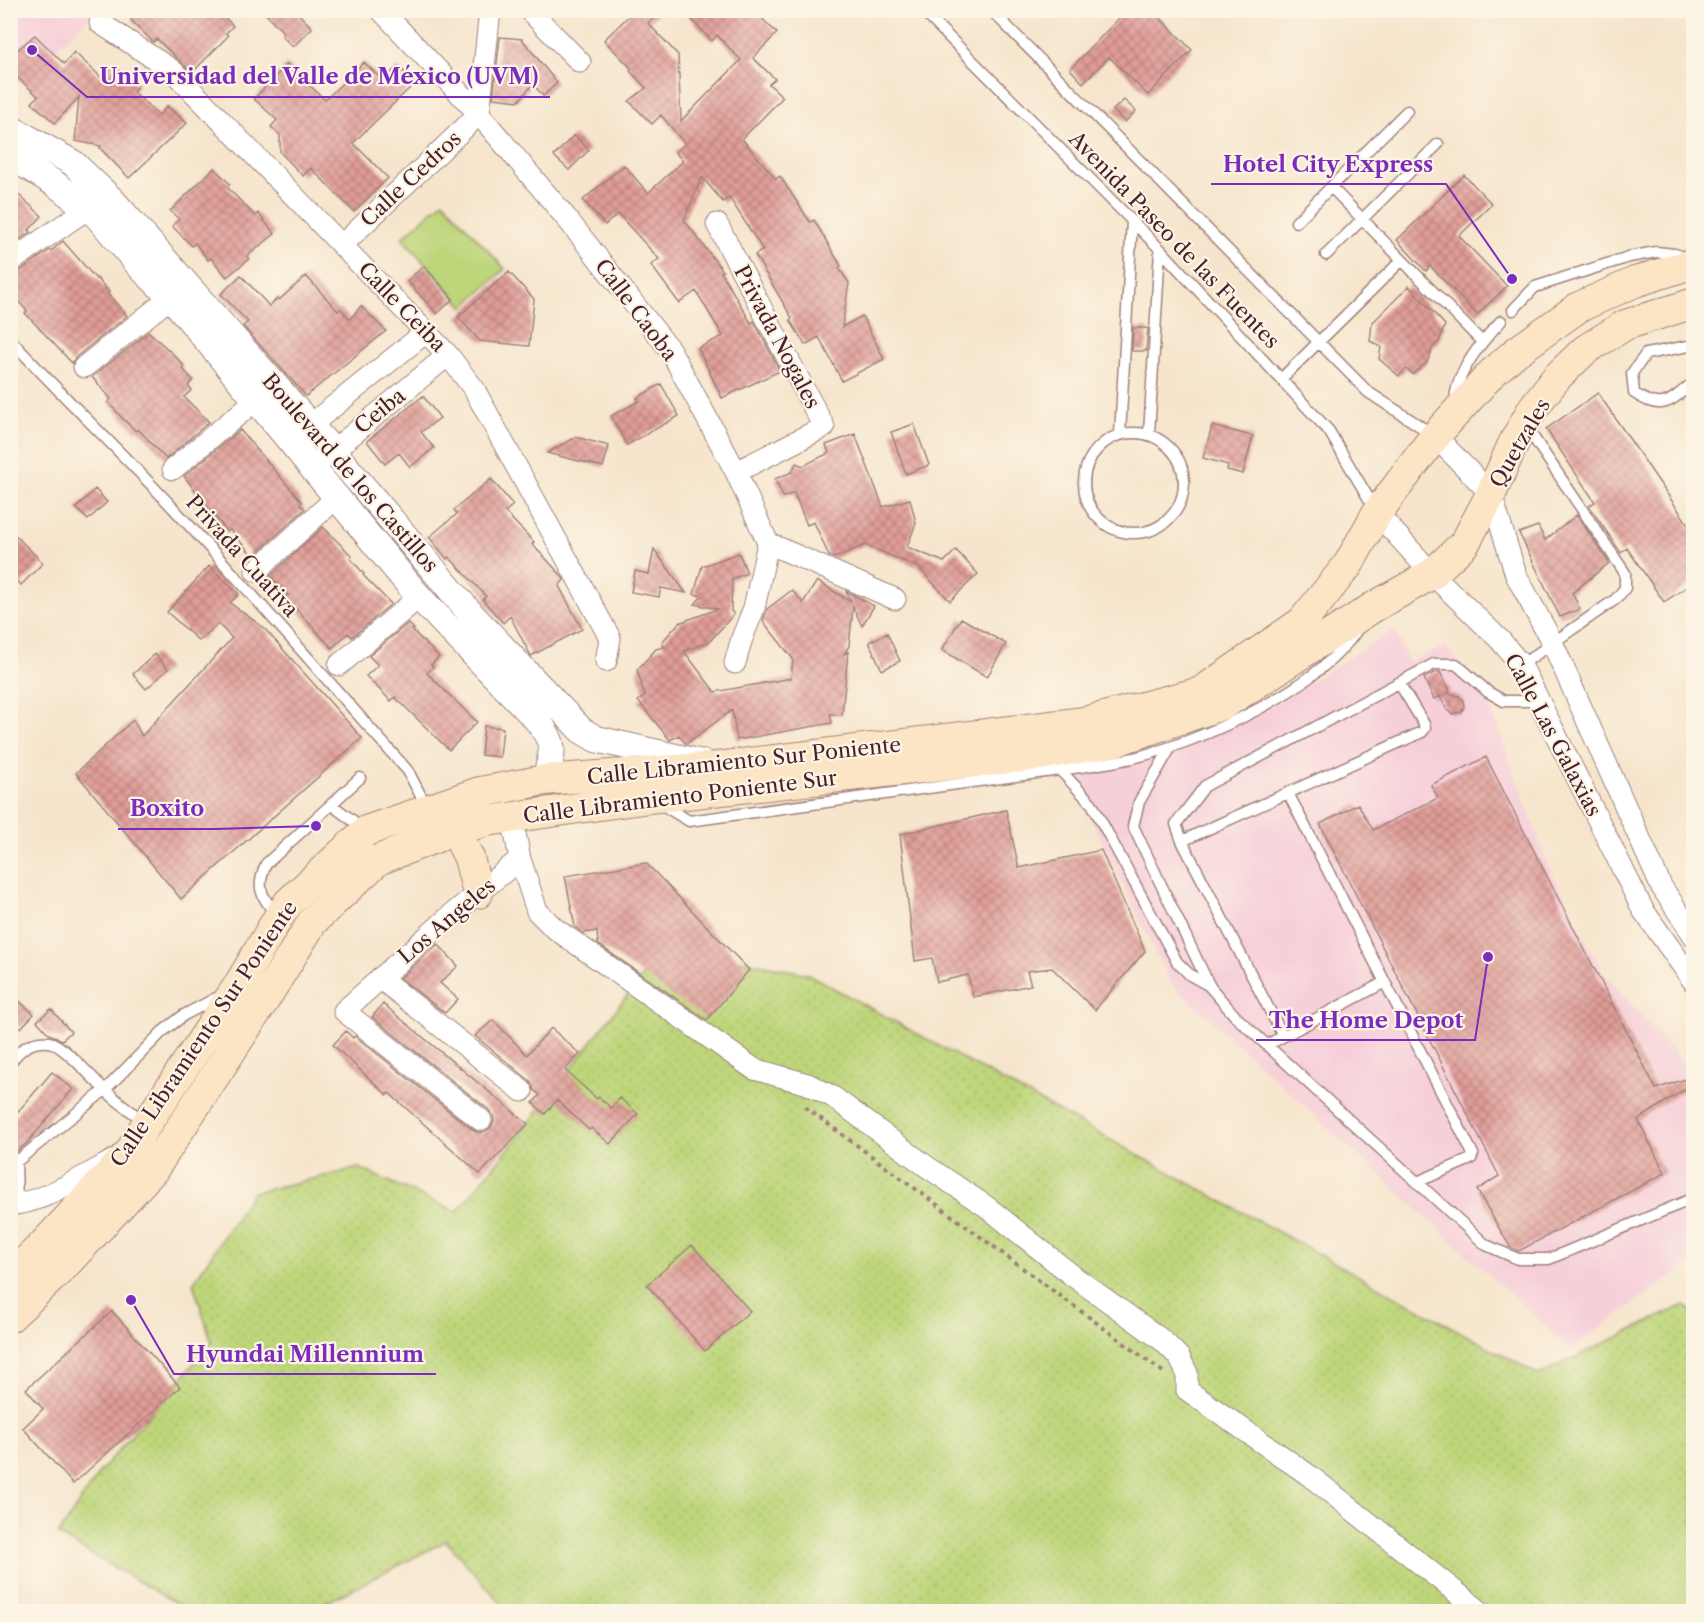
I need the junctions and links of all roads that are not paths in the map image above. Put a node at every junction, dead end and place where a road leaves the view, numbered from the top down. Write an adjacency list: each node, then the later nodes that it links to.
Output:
1 (381, 10): 9 (street, Calle Caoba)
2 (490, 10): 9 (street)
3 (529, 10): 7 (street)
4 (922, 10): 16 (lane, Avenida Paseo de las Fuentes)
5 (991, 10): 33 (lane, Avenida Paseo de las Fuentes)
6 (100, 23): 20 (street, Calle Ceiba)
7 (580, 62)
8 (1407, 111): 13 (lane)
9 (480, 114): 20 (street, Calle Cedros); 50 (street, Calle Caoba)
10 (10, 128): 19 (street, Boulevard de los Castillos)
11 (1438, 144): 15 (lane)
12 (12, 159): 14 (street, Boulevard de los Castillos)
13 (1331, 187): 15 (lane); 17 (lane)
14 (87, 209): 19 (street, Boulevard de los Castillos); 24 (street)
15 (1362, 219): 22 (lane); 23 (lane)
16 (1132, 220): 21 (lane, Avenida Paseo de las Fuentes); 43 (lane)
17 (1296, 222)
18 (717, 224): 50 (street, Privada Nogales)
19 (124, 231): 26 (street, Boulevard de los Castillos); 42 (street, Boulevard de los Castillos)
20 (342, 245): 30 (street, Calle Ceiba)
21 (1160, 249): 37 (lane, Avenida Paseo de las Fuentes); 44 (lane)
22 (1326, 255)
23 (1402, 260): 32 (lane); 33 (lane)
24 (10, 262)
25 (1694, 262): 28 (lane); 40 (main road, Calle Libramiento Sur Poniente)
26 (171, 297): 36 (street); 39 (street, Boulevard de los Castillos)
27 (1694, 303): 41 (main road, Calle Libramiento Poniente Sur)
28 (1513, 310)
29 (1501, 321): 32 (lane)
30 (426, 332): 35 (street, Calle Ceiba); 42 (street)
31 (10, 339): 74 (lane, Privada Cuativa)
32 (1481, 341): 40 (lane)
33 (1319, 343): 37 (lane); 45 (lane, Avenida Paseo de las Fuentes)
34 (1694, 345): 38 (lane)
35 (448, 355): 47 (street, Ceiba); 61 (street, Calle Ceiba)
36 (84, 368)
37 (1281, 380): 53 (lane, Avenida Paseo de las Fuentes)
38 (1694, 382)
39 (256, 400): 46 (street, Boulevard de los Castillos); 48 (street)
40 (1455, 412): 45 (main road, Calle Libramiento Sur Poniente)
41 (1524, 424): 51 (main road, Calle Libramiento Poniente Sur); 60 (lane)
42 (309, 425): 46 (street); 47 (street, Boulevard de los Castillos)
43 (1120, 434): 44 (lane); 44 (lane)
44 (1149, 434)
45 (1435, 436): 51 (street, Calle Las Galaxias); 53 (main road, Calle Libramiento Sur Poniente)
46 (289, 442): 49 (street, Boulevard de los Castillos)
47 (332, 450): 49 (street, Ceiba); 69 (street, Boulevard de los Castillos)
48 (173, 469)
49 (313, 469): 52 (street, Boulevard de los Castillos)
50 (736, 472): 54 (street, Calle Caoba)
51 (1491, 494): 56 (main road, Calle Libramiento Poniente Sur); 60 (street, Calle Las Galaxias)
52 (338, 497): 55 (street); 57 (street, Boulevard de los Castillos)
53 (1377, 513): 56 (street, Calle Las Galaxias); 69 (main road, Calle Libramiento Sur Poniente)
54 (768, 543): 58 (street); 62 (street)
55 (256, 571)
56 (1432, 573): 59 (main road, Calle Libramiento Poniente Sur); 64 (street, Calle Las Galaxias)
57 (419, 597): 63 (street); 71 (street, Boulevard de los Castillos)
58 (895, 599)
59 (1372, 608): 67 (lane); 68 (main road, Calle Libramiento Poniente Sur)
60 (1552, 642): 64 (lane); 82 (street, Calle Las Galaxias)
61 (606, 661)
62 (735, 663)
63 (339, 665)
64 (1521, 665): 66 (street, Calle Las Galaxias)
65 (1399, 683): 66 (lane); 72 (lane); 78 (lane)
66 (1538, 701): 85 (street, Calle Las Galaxias)
67 (1171, 747): 68 (lane); 87 (lane)
68 (1049, 762): 75 (main road, Calle Libramiento Poniente Sur); 87 (lane)
69 (717, 767): 71 (main road, Calle Libramiento Sur Poniente)
70 (360, 778): 73 (lane)
71 (545, 780): 74 (main road, Calle Libramiento Sur Poniente)
72 (1288, 793): 78 (lane); 84 (lane)
73 (332, 805): 77 (lane); 81 (lane)
74 (429, 811): 77 (main road, Calle Libramiento Sur Poniente)
75 (512, 818): 76 (main road, Calle Libramiento Poniente Sur); 79 (street)
76 (455, 830): 80 (main road); 101 (main road, Calle Libramiento Poniente Sur)
77 (366, 831): 81 (main road, Calle Libramiento Sur Poniente)
78 (1182, 841): 88 (lane)
79 (520, 859): 80 (street, Los Angeles); 102 (street)
80 (478, 893): 83 (street, Los Angeles)
81 (278, 918): 86 (main road, Calle Libramiento Sur Poniente)
82 (1694, 936)
83 (380, 978): 92 (street); 93 (street, Los Angeles)
84 (1384, 982): 88 (lane); 97 (lane)
85 (1694, 982)
86 (238, 986): 91 (lane); 94 (main road, Calle Libramiento Sur Poniente)
87 (1210, 987): 89 (lane)
88 (1284, 1036): 89 (lane)
89 (1267, 1045): 97 (lane)
90 (10, 1063): 91 (lane)
91 (105, 1090): 94 (lane); 96 (lane)
92 (522, 1091)
93 (481, 1120)
94 (147, 1123): 95 (main road, Calle Libramiento Sur Poniente)
95 (130, 1152): 99 (street); 100 (main road, Calle Libramiento Sur Poniente)
96 (14, 1158): 99 (lane)
97 (1417, 1182): 98 (lane)
98 (1694, 1198)
99 (14, 1204)
100 (10, 1276)
101 (10, 1317)
102 (1481, 1611)

